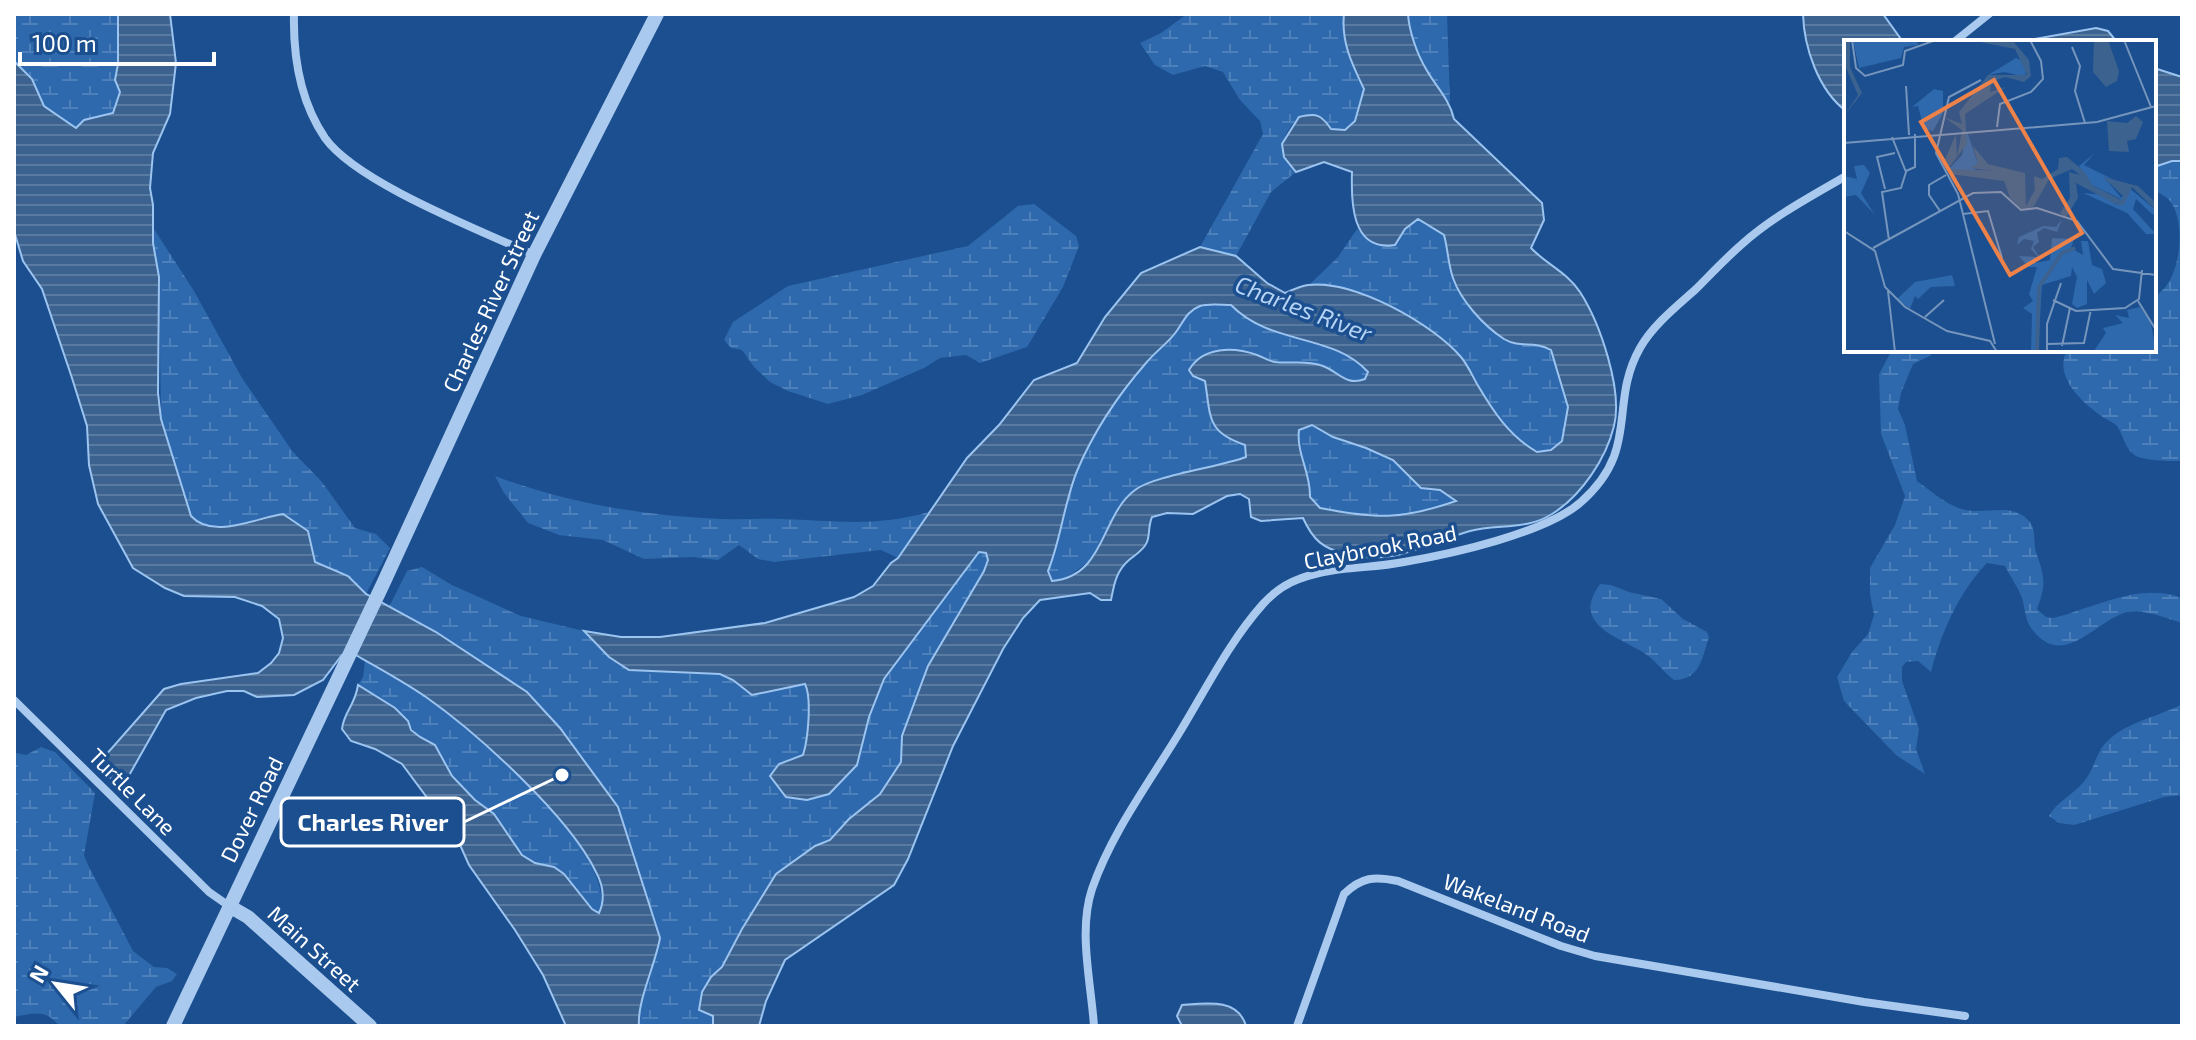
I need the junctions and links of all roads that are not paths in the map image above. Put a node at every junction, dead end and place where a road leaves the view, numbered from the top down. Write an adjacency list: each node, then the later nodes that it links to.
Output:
1 (294, 14): 6 (street)
2 (657, 14): 6 (street, Charles River Street)
3 (1989, 14): 4 (street)
4 (1956, 40)
5 (1844, 177): 13 (street, Claybrook Road)
6 (534, 255): 7 (street, Charles River Street)
7 (369, 611): 9 (street, Dover Road)
8 (14, 700): 9 (street, Turtle Lane)
9 (229, 906): 11 (street, Dover Road); 12 (street, Main Street)
10 (1965, 1016): 14 (street, Wakeland Road)
11 (173, 1026)
12 (370, 1026)
13 (1094, 1026)
14 (1297, 1026)

